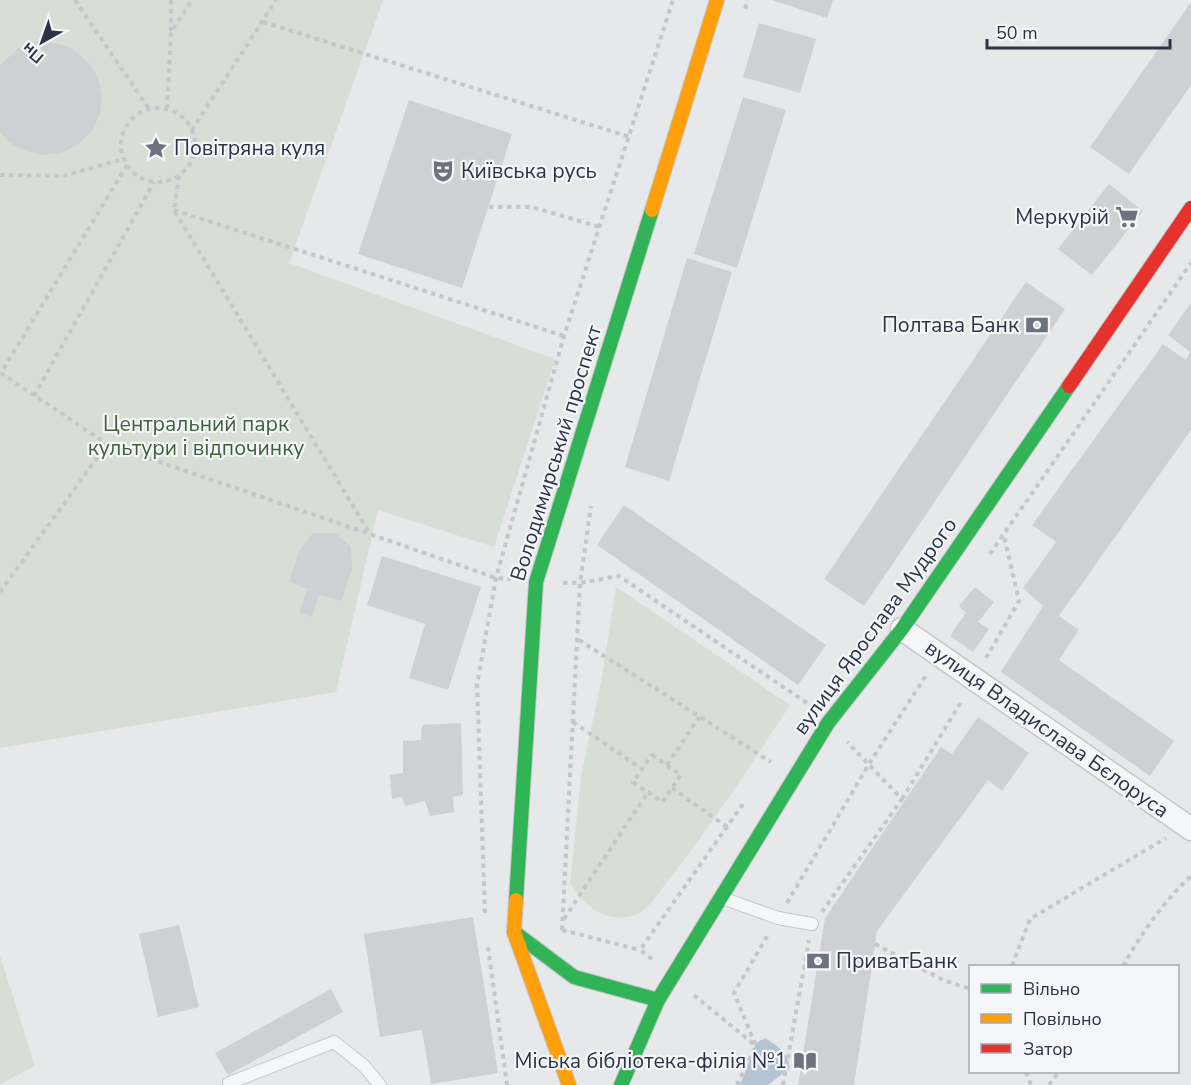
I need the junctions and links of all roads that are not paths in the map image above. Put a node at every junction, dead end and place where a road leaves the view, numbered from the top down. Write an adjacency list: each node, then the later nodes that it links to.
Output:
1 (717, 0): 7 (main road, Володимирський проспект)
2 (1191, 208): 3 (main road, вулиця Ярослава Мудрого)
3 (902, 629): 4 (street, вулиця Владислава Бєлоруса); 5 (main road, вулиця Ярослава Мудрого)
4 (1189, 827)
5 (722, 898): 6 (lane); 8 (main road, вулиця Ярослава Мудрого)
6 (812, 924)
7 (514, 932): 8 (main road); 11 (main road, Володимирський проспект)
8 (658, 1000): 12 (main road, вулиця Ярослава Мудрого)
9 (229, 1083): 10 (lane)
10 (380, 1085)
11 (569, 1085)
12 (621, 1085)

